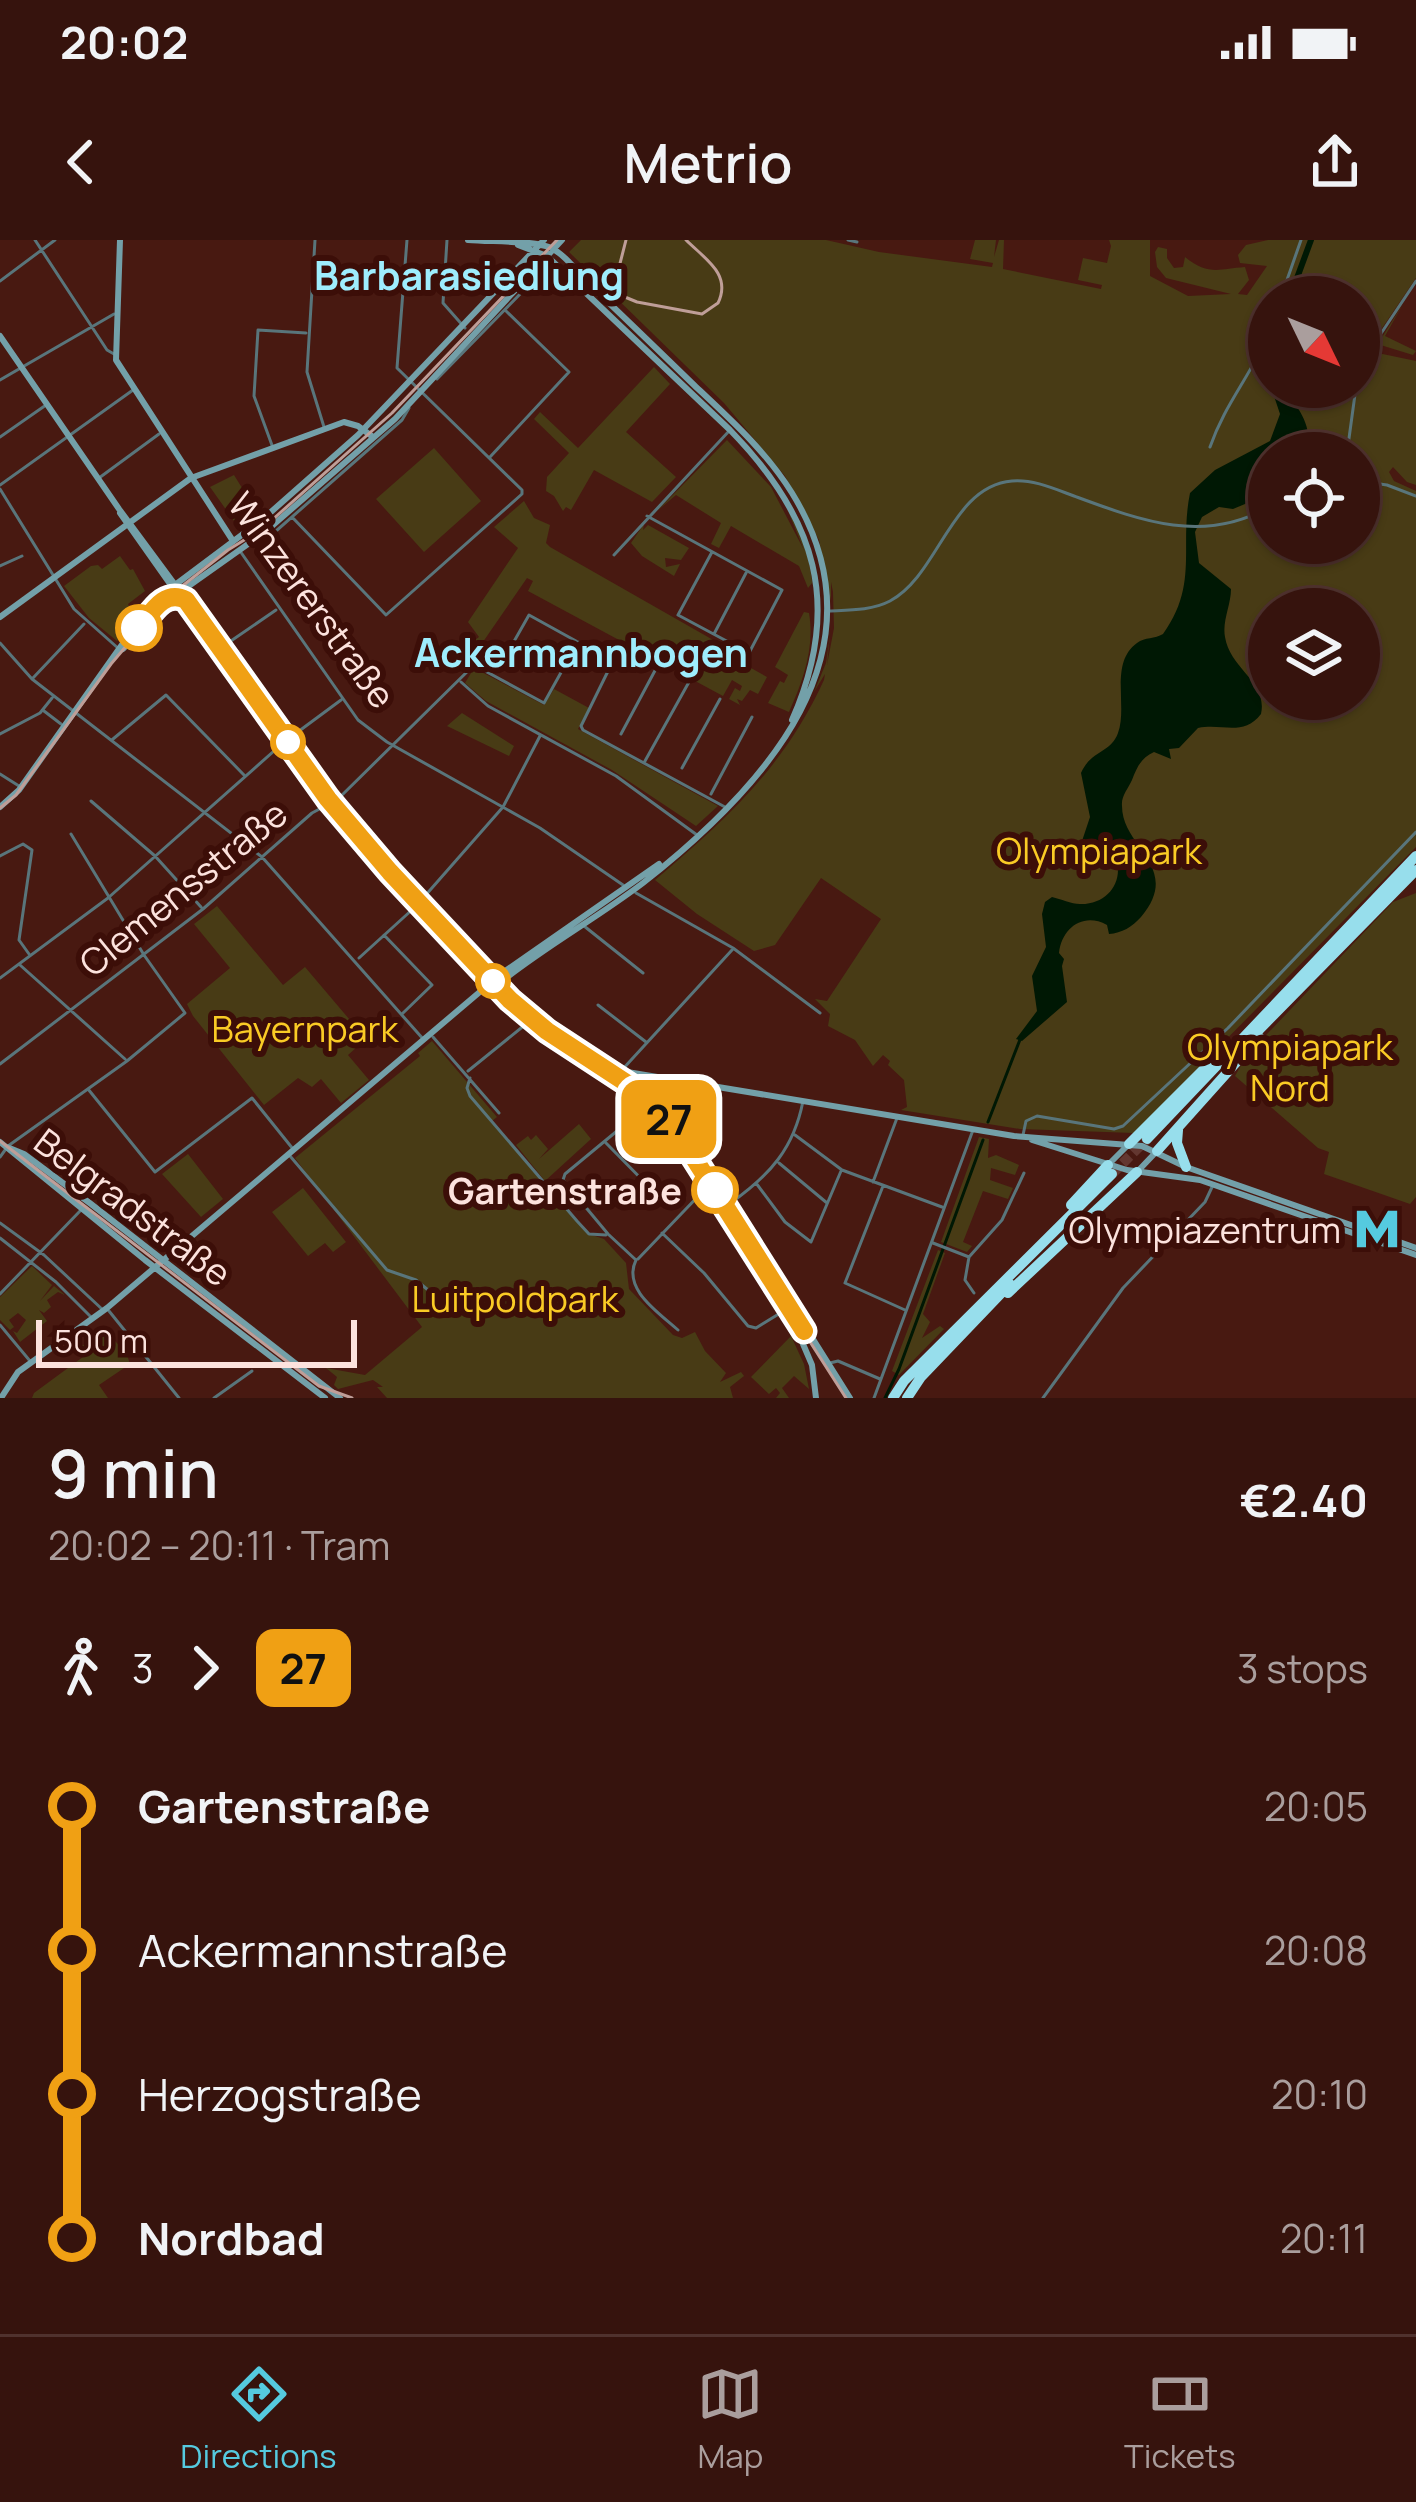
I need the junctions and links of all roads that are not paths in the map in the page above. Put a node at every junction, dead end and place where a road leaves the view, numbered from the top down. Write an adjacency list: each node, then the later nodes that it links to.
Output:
1 (35, 240): 14 (street, Winzererstraße)
2 (55, 240): 14 (street)
3 (120, 240): 22 (main road)
4 (315, 240): 25 (street)
5 (407, 240): 33 (street)
6 (447, 240): 24 (street)
7 (468, 240): 11 (main road)
8 (562, 240): 15 (main road)
9 (848, 240): 12 (street)
10 (1301, 240): 17 (street)
11 (516, 242): 13 (main road)
12 (857, 242)
13 (540, 246): 15 (main road); 16 (main road); 24 (main road)
14 (40, 249): 19 (street); 23 (street, Winzererstraße)
15 (554, 249): 16 (main road); 38 (main road)
16 (547, 256): 20 (main road); 38 (main road)
17 (1288, 276)
18 (1416, 280): 26 (street)
19 (0, 281)
20 (524, 281): 21 (street); 31 (main road)
21 (506, 310): 31 (street); 47 (street)
22 (116, 314): 23 (street); 28 (main road)
23 (90, 325): 28 (street, Winzererstraße); 29 (street)
24 (465, 328): 33 (main road)
25 (308, 333): 39 (street); 46 (street)
26 (1380, 335)
27 (0, 336): 29 (main road)
28 (114, 354): 34 (main road, Winzererstraße)
29 (20, 366): 32 (street); 36 (main road)
30 (1248, 375): 45 (street)
31 (437, 379): 35 (main road)
32 (0, 380)
33 (411, 383): 35 (street); 40 (main road)
34 (134, 390): 41 (main road, Winzererstraße); 43 (street)
35 (421, 392): 37 (main road); 47 (street)
36 (46, 405): 42 (street); 43 (main road)
37 (409, 406): 44 (main road); 55 (street)
38 (733, 428): 53 (street); 66 (main road)
39 (325, 429): 40 (main road); 46 (main road)
40 (364, 430): 44 (main road); 57 (main road)
41 (161, 433): 48 (street); 49 (main road, Winzererstraße)
42 (0, 437)
43 (68, 437): 48 (main road); 51 (street)
44 (374, 437): 55 (main road)
45 (1210, 447)
46 (273, 448): 49 (main road)
47 (489, 458): 55 (street)
48 (98, 478): 56 (main road)
49 (191, 478): 56 (main road); 57 (main road, Winzererstraße)
50 (1380, 484): 52 (street)
51 (0, 487): 63 (street)
52 (1416, 496)
53 (646, 516): 58 (street); 59 (street)
54 (1248, 516): 66 (street)
55 (287, 519): 57 (main road)
56 (129, 524): 63 (main road); 64 (main road)
57 (236, 545): 64 (main road); 65 (street, Winzererstraße)
58 (712, 552): 62 (street); 69 (street)
59 (614, 555)
60 (22, 556): 61 (street)
61 (0, 566)
62 (747, 572): 69 (street); 69 (street)
63 (54, 580): 67 (main road); 68 (street)
64 (176, 590): 72 (main road); 73 (main road); 91 (main road)
65 (278, 609): 72 (street); 80 (street, Winzererstraße)
66 (824, 611): 104 (main road)
67 (0, 617)
68 (86, 623): 73 (street); 76 (street)
69 (713, 635)
70 (578, 642): 75 (street); 77 (street, Clemensstraße); 93 (street)
71 (0, 644): 76 (street)
72 (223, 647): 89 (main road)
73 (121, 650): 83 (main road)
74 (658, 665): 88 (street)
75 (500, 666)
76 (32, 679): 79 (street)
77 (460, 680): 87 (street); 92 (street, Clemensstraße)
78 (689, 682): 93 (street)
79 (54, 696): 82 (street); 83 (street)
80 (342, 699): 89 (street); 92 (street, Winzererstraße)
81 (720, 699): 95 (street)
82 (43, 710): 85 (street); 86 (street)
83 (76, 712): 85 (main road); 90 (street)
84 (752, 717): 98 (street)
85 (65, 727): 97 (main road)
86 (0, 733)
87 (541, 734): 103 (street); 108 (street)
88 (621, 734)
89 (290, 738): 91 (street); 100 (main road)
90 (113, 740): 96 (street); 105 (street)
91 (282, 744): 96 (street); 101 (main road)
92 (393, 745): 100 (street, Clemensstraße); 103 (street, Winzererstraße)
93 (645, 763): 95 (street)
94 (0, 774): 97 (street)
95 (679, 774): 98 (street)
96 (246, 776): 105 (street)
97 (20, 787): 102 (main road)
98 (709, 798): 104 (street)
99 (91, 801): 110 (street)
100 (335, 801): 101 (street, Clemensstraße); 118 (main road)
101 (326, 805): 112 (street, Clemensstraße); 118 (main road)
102 (0, 807)
103 (503, 807): 114 (street, Winzererstraße); 118 (street)
104 (726, 808): 108 (main road)
105 (208, 812): 110 (street); 112 (street)
106 (1416, 832): 158 (street)
107 (70, 834): 116 (street)
108 (698, 835): 114 (main road)
109 (0, 856): 124 (street)
110 (155, 856): 116 (street); 119 (street)
111 (1416, 856): 137 (highway)
112 (262, 857): 119 (street, Clemensstraße); 125 (street)
113 (1416, 870): 117 (highway)
114 (629, 888): 120 (main road); 122 (street, Winzererstraße); 131 (main road)
115 (1416, 890): 117 (highway)
116 (108, 898): 123 (street); 124 (street)
117 (1388, 899): 137 (highway)
118 (418, 904): 121 (street); 131 (main road); 132 (main road)
119 (202, 909): 123 (street, Clemensstraße)
120 (583, 925): 129 (street); 131 (main road)
121 (384, 935): 125 (street); 136 (street)
122 (734, 948): 135 (street, Winzererstraße); 140 (street)
123 (144, 955): 134 (street, Clemensstraße); 141 (street)
124 (30, 956): 126 (street)
125 (356, 960): 136 (street)
126 (19, 964): 128 (street); 134 (street)
127 (5, 965): 128 (street)
128 (10, 971): 130 (street)
129 (643, 973)
130 (0, 978)
131 (499, 980): 132 (main road); 143 (main road)
132 (488, 985): 138 (main road); 139 (main road)
133 (598, 1005): 140 (street)
134 (70, 1012): 141 (street); 142 (street, Clemensstraße)
135 (820, 1013)
136 (402, 1014): 139 (street)
137 (1264, 1021): 155 (highway); 161 (highway)
138 (527, 1023): 144 (street); 148 (main road)
139 (428, 1039): 144 (street); 162 (main road)
140 (648, 1043): 143 (street)
141 (127, 1061): 149 (street)
142 (0, 1064)
143 (616, 1070): 145 (main road); 147 (main road)
144 (468, 1075): 153 (street); 183 (street)
145 (686, 1081): 146 (main road); 150 (main road)
146 (673, 1082): 147 (main road); 152 (main road)
147 (639, 1087): 148 (main road); 152 (main road)
148 (622, 1089): 151 (main road)
149 (88, 1090): 160 (street); 162 (street)
150 (803, 1099): 154 (main road); 157 (street)
151 (647, 1106): 159 (street); 172 (main road)
152 (664, 1109): 174 (main road)
153 (499, 1113)
154 (897, 1116): 156 (main road); 170 (street)
155 (1178, 1126): 161 (highway); 165 (highway)
156 (974, 1129): 158 (main road); 177 (street)
157 (795, 1135): 164 (street); 166 (street)
158 (1023, 1137): 161 (main road); 167 (main road)
159 (605, 1142): 176 (street); 183 (street)
160 (4, 1144): 163 (street); 178 (main road, Belgradstraße); 189 (main road, Belgradstraße)
161 (1142, 1145): 165 (main road); 167 (main road); 167 (main road); 167 (main road); 167 (main road)
162 (291, 1153): 189 (main road); 198 (street)
163 (0, 1157)
164 (778, 1162): 171 (street); 175 (street)
165 (1186, 1166): 169 (main road)
166 (842, 1170): 170 (street); 175 (street)
167 (1124, 1170): 169 (main road); 202 (highway); 202 (highway)
168 (1024, 1173): 188 (street)
169 (1214, 1180): 187 (main road); 217 (street)
170 (873, 1182): 173 (street)
171 (756, 1183): 174 (street); 175 (street)
172 (707, 1186): 180 (street); 196 (main road)
173 (883, 1186): 177 (street); 197 (street)
174 (730, 1203): 204 (main road)
175 (829, 1203)
176 (667, 1204)
177 (944, 1207): 185 (street)
178 (83, 1209): 186 (street); 192 (main road, Belgradstraße)
179 (672, 1210): 180 (street)
180 (678, 1215): 182 (street)
181 (0, 1223): 186 (street)
182 (662, 1233): 190 (street); 196 (street)
183 (608, 1234): 190 (street)
184 (0, 1238): 191 (street)
185 (931, 1242): 188 (street); 197 (street)
186 (40, 1252): 191 (street); 195 (street)
187 (1416, 1252)
188 (970, 1257): 193 (street)
189 (161, 1260): 192 (main road); 212 (main road, Belgradstraße)
190 (636, 1260): 201 (street)
191 (32, 1261): 194 (street); 199 (street)
192 (153, 1266): 195 (main road); 211 (main road, Belgradstraße)
193 (974, 1293)
194 (0, 1294)
195 (105, 1309): 199 (main road); 209 (street)
196 (784, 1310): 213 (main road)
197 (906, 1310): 206 (street)
198 (458, 1316)
199 (92, 1318): 203 (main road)
200 (0, 1325): 203 (street)
201 (678, 1330)
202 (934, 1358): 216 (highway); 216 (highway)
203 (31, 1362): 207 (main road)
204 (830, 1363): 206 (street); 214 (main road)
205 (252, 1371): 210 (street)
206 (882, 1380): 215 (street)
207 (6, 1382): 208 (main road)
208 (1, 1398)
209 (179, 1398)
210 (214, 1398)
211 (326, 1398)
212 (338, 1398)
213 (816, 1398)
214 (850, 1398)
215 (874, 1398)
216 (903, 1398)
217 (1043, 1398)

